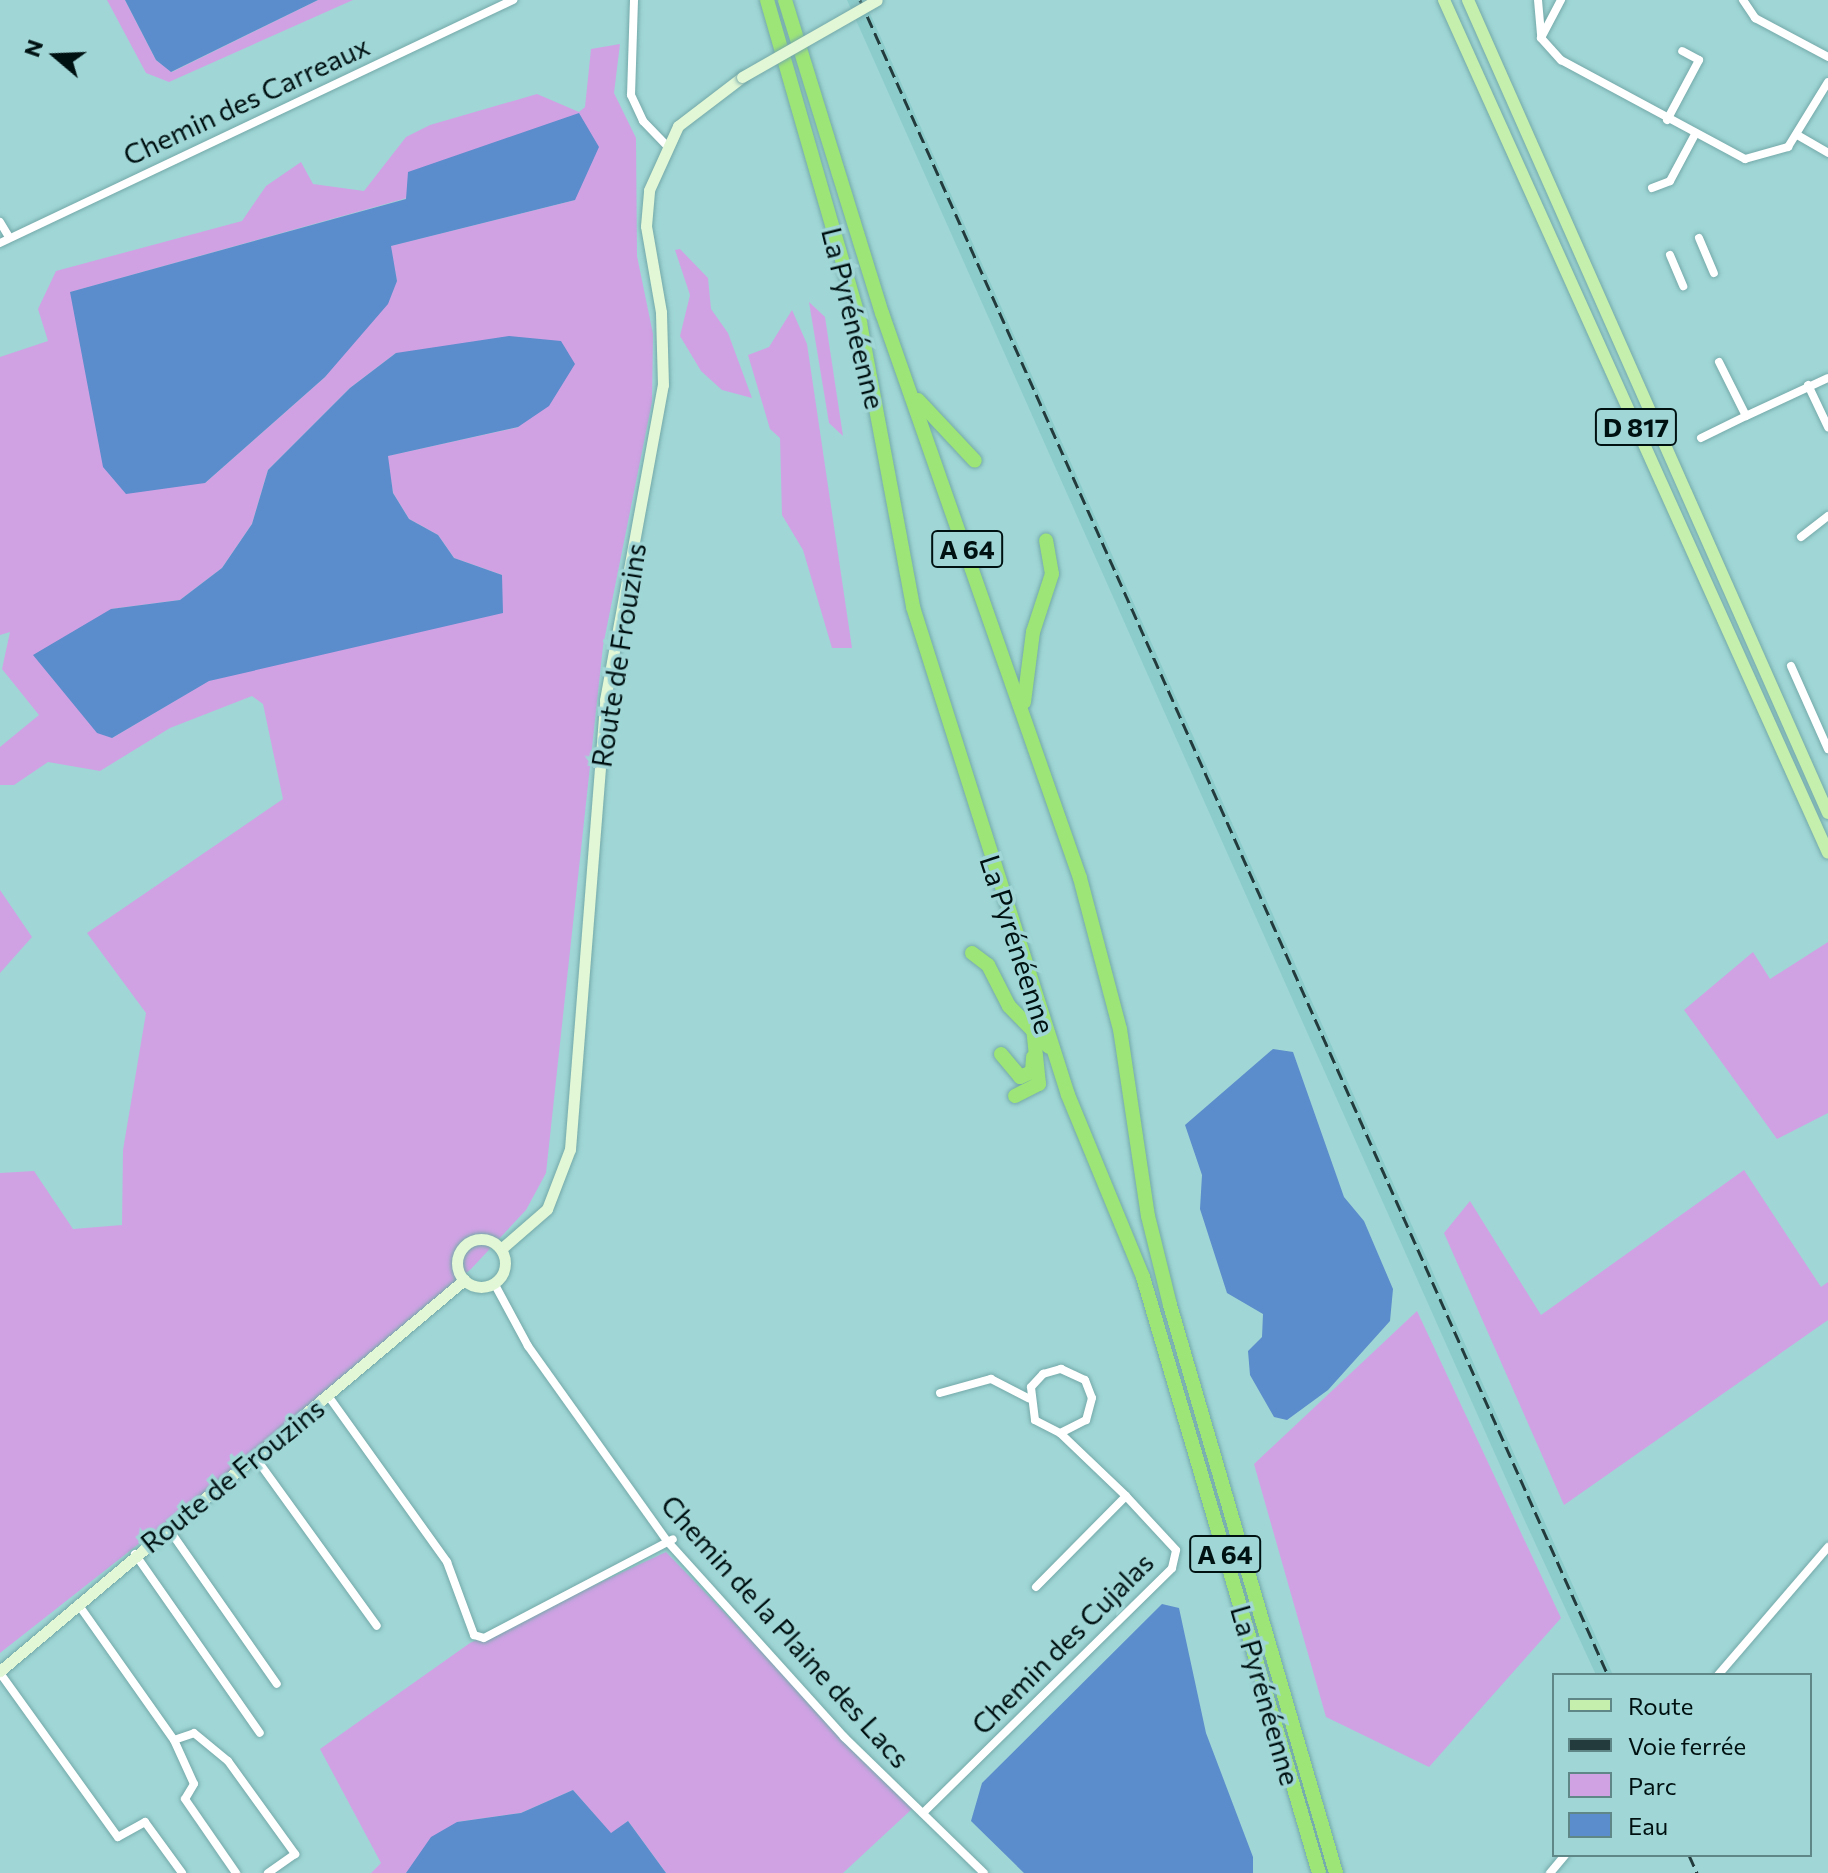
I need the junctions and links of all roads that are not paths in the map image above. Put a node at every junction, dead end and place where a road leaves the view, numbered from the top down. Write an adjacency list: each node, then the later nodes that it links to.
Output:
1 (513, 0): 22 (street, Chemin des Carreaux)
2 (634, 0): 18 (street)
3 (767, 0): 45 (highway, La Pyrénéenne / A 64)
4 (785, 0): 31 (highway, La Pyrénéenne / A 64)
5 (877, 0): 18 (main road, Route de Frouzins, bridge)
6 (1444, 0): 43 (main road, D 817)
7 (1468, 0): 42 (main road, D 817)
8 (1538, 0): 11 (street)
9 (1561, 0): 11 (street)
10 (1743, 0): 13 (street)
11 (1541, 38): 15 (street)
12 (1682, 51): 15 (street)
13 (1828, 57)
14 (1828, 82): 17 (street)
15 (1667, 120): 16 (street)
16 (1694, 136): 17 (street); 20 (street)
17 (1799, 136): 19 (street)
18 (666, 145): 52 (main road, Route de Frouzins)
19 (1828, 153)
20 (1652, 188)
21 (0, 222): 22 (street)
22 (9, 237): 24 (street, Chemin des Carreaux)
23 (1699, 238): 26 (street)
24 (0, 243)
25 (1670, 255): 27 (street)
26 (1714, 273)
27 (1683, 286)
28 (1719, 362): 32 (street)
29 (1828, 378): 30 (street)
30 (1808, 385): 32 (street); 33 (street)
31 (910, 390): 35 (highway); 40 (highway, La Pyrénéenne / A 64)
32 (1746, 416): 34 (street)
33 (1828, 427)
34 (1701, 438)
35 (975, 461)
36 (1828, 516): 37 (street)
37 (1801, 537)
38 (1046, 541): 40 (highway)
39 (1791, 666): 41 (street)
40 (1023, 706): 80 (highway, La Pyrénéenne / A 64)
41 (1828, 749)
42 (1828, 813)
43 (1828, 853)
44 (972, 953): 46 (highway)
45 (1032, 988): 47 (highway); 48 (highway, La Pyrénéenne / A 64)
46 (1009, 1006): 47 (highway); 50 (highway)
47 (1033, 1030): 48 (highway); 50 (highway)
48 (1053, 1052): 79 (highway, La Pyrénéenne / A 64)
49 (1001, 1054): 50 (highway)
50 (1033, 1054): 51 (highway)
51 (1015, 1096)
52 (501, 1249): 53 (main road); 54 (main road)
53 (464, 1280): 54 (main road); 56 (main road, Route de Frouzins)
54 (494, 1283): 62 (street, Chemin de la Plaine des Lacs)
55 (940, 1393): 57 (street, Chemin des Cujalas)
56 (329, 1397): 59 (main road, Route de Frouzins); 62 (street)
57 (1028, 1398): 58 (street, Chemin des Cujalas); 58 (street)
58 (1060, 1433): 60 (street, Chemin des Cujalas)
59 (255, 1457): 61 (main road, Route de Frouzins); 67 (street)
60 (1126, 1496): 65 (street); 73 (street, Chemin des Cujalas)
61 (168, 1528): 64 (main road, Route de Frouzins); 70 (street)
62 (670, 1541): 73 (street, Chemin de la Plaine des Lacs)
63 (1828, 1547): 69 (street)
64 (135, 1554): 66 (main road, Route de Frouzins); 71 (street)
65 (1036, 1587)
66 (78, 1604): 68 (main road, Route de Frouzins); 72 (street)
67 (377, 1626)
68 (0, 1672): 75 (street)
69 (1720, 1673)
70 (277, 1684)
71 (260, 1733)
72 (174, 1740): 76 (street); 77 (street)
73 (923, 1813): 78 (street, Chemin de la Plaine des Lacs)
74 (1563, 1857): 81 (street)
75 (182, 1873)
76 (236, 1873)
77 (268, 1873)
78 (984, 1873)
79 (1319, 1873)
80 (1336, 1873)
81 (1550, 1873)

